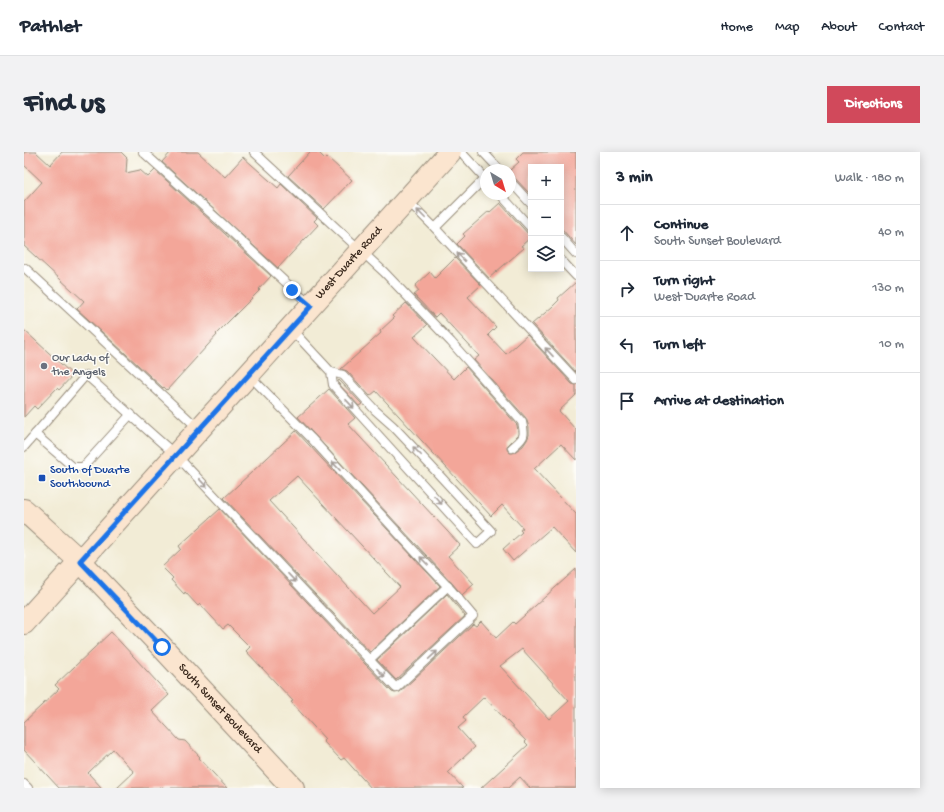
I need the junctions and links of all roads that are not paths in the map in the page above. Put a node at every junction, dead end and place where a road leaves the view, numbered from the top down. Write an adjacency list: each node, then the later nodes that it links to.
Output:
1 (143, 152): 21 (lane)
2 (254, 152): 16 (lane)
3 (450, 152): 10 (main road, West Duarte Road)
4 (461, 152): 7 (lane)
5 (483, 152): 6 (lane)
6 (494, 164)
7 (480, 173)
8 (480, 183): 14 (lane)
9 (516, 188): 12 (lane)
10 (407, 200): 14 (lane, one-way to 10); 16 (main road, West Duarte Road)
11 (505, 200): 13 (lane)
12 (528, 201)
13 (528, 225)
14 (435, 228): 25 (lane, one-way to 14)
15 (564, 240): 17 (lane)
16 (361, 250): 21 (main road, West Duarte Road); 30 (lane)
17 (576, 254)
18 (564, 263): 20 (lane)
19 (25, 268): 27 (lane)
20 (576, 276)
21 (311, 306): 22 (main road, West Duarte Road)
22 (290, 329): 23 (lane); 24 (main road, West Duarte Road)
23 (331, 372): 23 (lane, one-way to 23)
24 (249, 374): 27 (main road, West Duarte Road); 34 (lane, one-way to 24)
25 (576, 380)
26 (130, 414): 28 (lane); 28 (lane); 31 (lane)
27 (200, 429): 31 (main road, West Duarte Road)
28 (35, 434): 29 (lane)
29 (24, 447)
30 (512, 448)
31 (176, 455): 33 (main road, West Duarte Road); 36 (lane, one-way to 36)
32 (24, 510): 33 (main road, South Sunset Boulevard)
33 (80, 561): 35 (main road, West Duarte Road); 39 (main road, South Sunset Boulevard)
34 (448, 586): 36 (lane); 36 (lane, one-way to 34)
35 (24, 623)
36 (369, 660)
37 (24, 784): 38 (lane)
38 (28, 788)
39 (293, 788)

